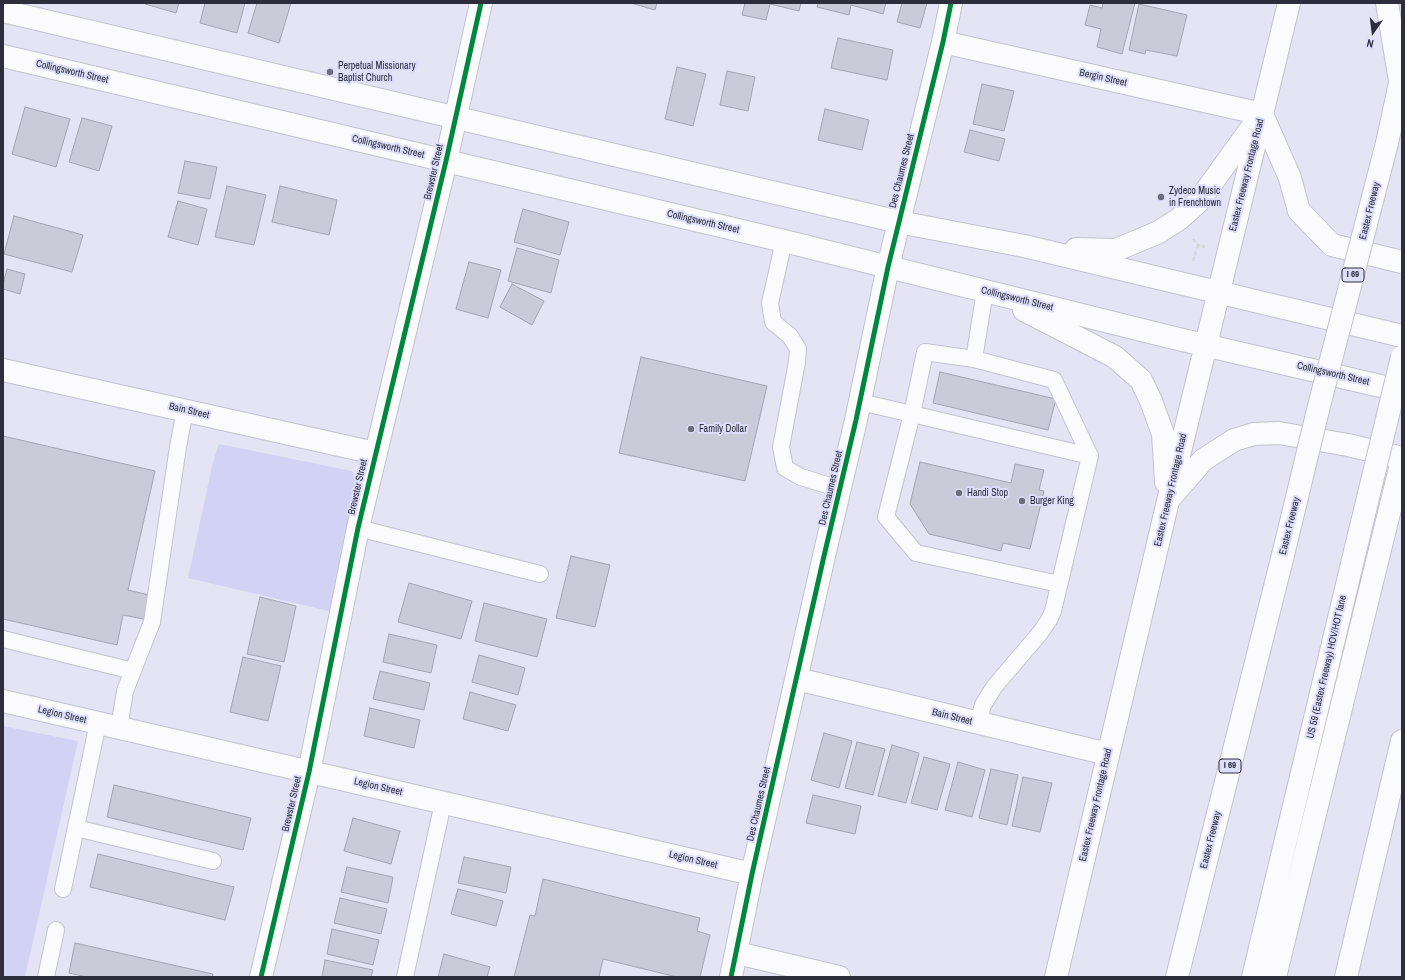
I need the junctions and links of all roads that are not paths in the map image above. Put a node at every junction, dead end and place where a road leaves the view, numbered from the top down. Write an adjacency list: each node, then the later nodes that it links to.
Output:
1 (481, 3): 10 (main road, Brewster Street)
2 (951, 3): 6 (main road, Des Chaumes Street)
3 (1289, 3): 9 (main road, Eastex Freeway Frontage Road)
4 (1387, 3): 8 (main road)
5 (5, 12): 10 (main road)
6 (943, 42): 9 (main road, Bergin Street); 12 (main road, Des Chaumes Street)
7 (3, 56): 11 (main road, Collingsworth Street)
8 (1401, 77): 59 (main road, Eastex Freeway / I 69, bridge)
9 (1262, 114): 14 (main road); 15 (main road); 18 (main road, Eastex Freeway Frontage Road)
10 (456, 117): 11 (main road, Brewster Street); 12 (main road)
11 (446, 161): 13 (main road, Collingsworth Street); 28 (main road, Brewster Street)
12 (899, 222): 14 (main road); 16 (main road, Des Chaumes Street)
13 (784, 241): 16 (main road, Collingsworth Street); 31 (lane)
14 (1024, 246): 18 (main road)
15 (1402, 262)
16 (888, 267): 17 (main road, Collingsworth Street); 25 (main road, Des Chaumes Street)
17 (985, 292): 20 (main road, Collingsworth Street); 22 (lane); 32 (main road)
18 (1219, 292): 19 (main road); 20 (main road, Eastex Freeway Frontage Road)
19 (1402, 336)
20 (1206, 345): 24 (main road, Collingsworth Street); 32 (main road, Eastex Freeway Frontage Road)
21 (1402, 357): 60 (main road, US 59 (Eastex Freeway) HOV/HOT lane, bridge)
22 (974, 359): 27 (lane); 29 (lane)
23 (3, 370): 26 (main road, Bain Street)
24 (1402, 391)
25 (860, 402): 27 (lane); 31 (main road, Des Chaumes Street)
26 (185, 410): 28 (main road, Bain Street); 37 (lane)
27 (912, 414): 29 (lane); 35 (lane)
28 (375, 453): 33 (main road, Brewster Street)
29 (1090, 456): 35 (lane)
30 (1402, 459): 32 (main road); 61 (main road)
31 (840, 489): 38 (main road, Des Chaumes Street)
32 (1168, 501): 44 (main road, Eastex Freeway Frontage Road)
33 (358, 528): 34 (lane); 45 (main road, Brewster Street)
34 (540, 574)
35 (1059, 584): 41 (lane)
36 (3, 639): 37 (lane)
37 (133, 671): 42 (lane)
38 (797, 679): 41 (main road, Bain Street); 49 (main road, Des Chaumes Street)
39 (3, 702): 40 (main road, Legion Street)
40 (98, 723): 42 (main road, Legion Street); 47 (lane)
41 (978, 723): 44 (main road, Bain Street)
42 (119, 728): 45 (main road, Legion Street)
43 (1402, 741): 62 (main road)
44 (1108, 754): 58 (main road, Eastex Freeway Frontage Road)
45 (309, 772): 46 (main road, Legion Street); 54 (main road, Brewster Street)
46 (443, 803): 49 (main road, Legion Street); 55 (lane)
47 (76, 828): 48 (lane); 50 (lane)
48 (213, 861)
49 (752, 874): 52 (main road, Des Chaumes Street)
50 (63, 889)
51 (56, 930): 53 (lane)
52 (737, 953): 56 (main road, Des Chaumes Street); 57 (main road)
53 (46, 977)
54 (261, 977)
55 (405, 977)
56 (731, 977)
57 (839, 977)
58 (1056, 977)
59 (1177, 977)
60 (1253, 977)
61 (1275, 977)
62 (1346, 977)

